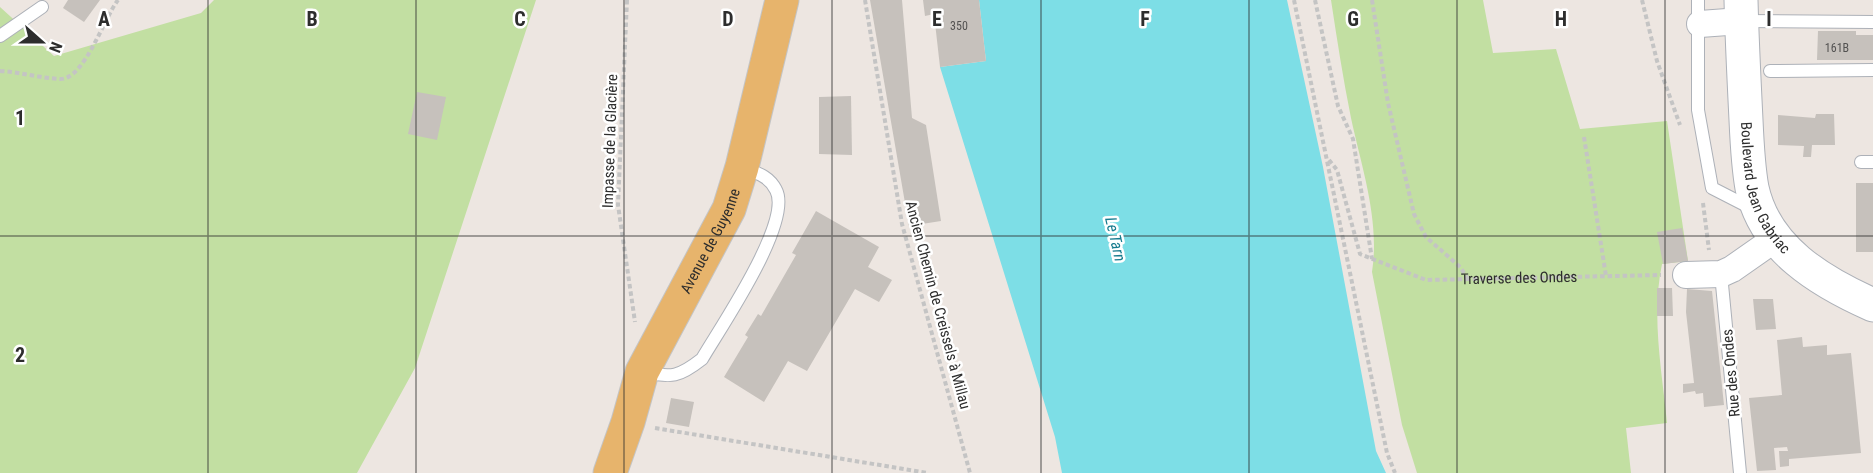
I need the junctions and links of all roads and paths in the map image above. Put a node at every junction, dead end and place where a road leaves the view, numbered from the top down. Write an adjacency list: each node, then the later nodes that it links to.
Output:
1 (118, 0): 15 (path)
2 (627, 0): 28 (path, Impasse de la Glacière)
3 (782, 0): 20 (main road, Avenue de Guyenne)
4 (865, 0): 32 (path, Ancien Chemin de Creissels à Millau)
5 (1294, 0): 19 (path)
6 (1315, 0): 22 (path)
7 (1372, 0): 26 (path)
8 (1641, 0): 18 (path)
9 (42, 7): 13 (lane)
10 (1741, 11): 11 (street); 12 (lane); 21 (main road, Boulevard Jean Gabriac)
11 (1699, 12): 18 (lane)
12 (1873, 22)
13 (0, 36)
14 (1873, 70): 16 (lane)
15 (0, 71)
16 (1770, 71)
17 (1584, 137): 25 (path)
18 (1704, 146): 21 (lane)
19 (1327, 158): 22 (path); 33 (path)
20 (742, 167): 28 (main road, Avenue de Guyenne); 28 (lane)
21 (1768, 226): 23 (street); 27 (main road, Boulevard Jean Gabriac)
22 (1372, 260): 26 (path, Traverse des Ondes)
23 (1721, 274): 24 (street); 34 (lane, Rue des Ondes)
24 (1686, 275): 25 (path, Traverse des Ondes)
25 (1606, 276): 26 (path, Traverse des Ondes)
26 (1469, 280)
27 (1873, 305)
28 (649, 358): 29 (main road, Avenue de Guyenne)
29 (628, 422): 30 (main road, Avenue de Guyenne); 31 (path)
30 (610, 473)
31 (928, 473)
32 (970, 473)
33 (1395, 473)
34 (1740, 473)

